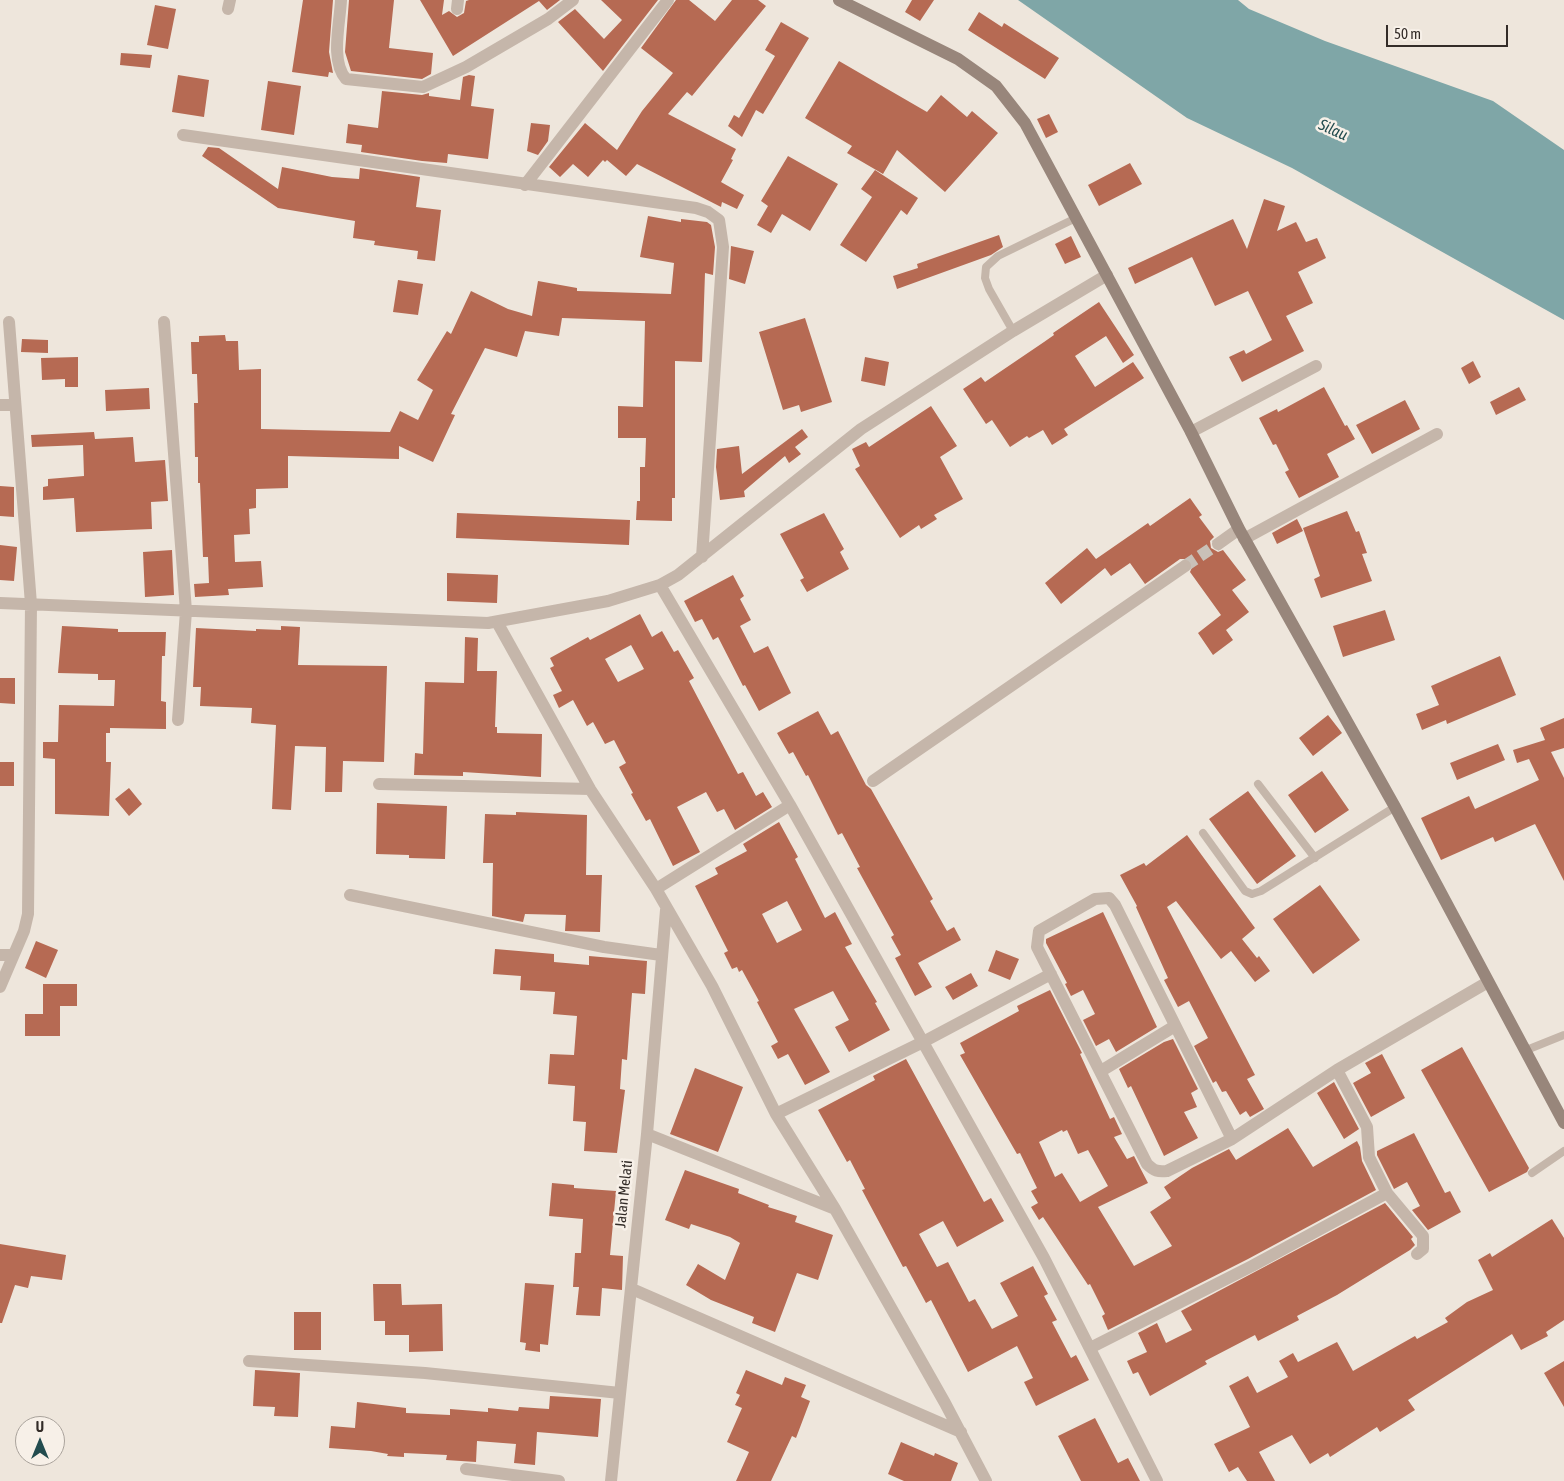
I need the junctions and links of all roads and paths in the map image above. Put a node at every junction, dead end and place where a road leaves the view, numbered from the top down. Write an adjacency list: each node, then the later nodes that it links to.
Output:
1 (341, 0): 2 (street)
2 (574, 0)
3 (668, 0): 6 (street)
4 (839, 0): 7 (main road)
5 (183, 135): 6 (street)
6 (525, 185): 19 (street)
7 (1076, 218): 8 (main road); 11 (lane)
8 (1107, 275): 11 (street); 15 (main road)
9 (9, 322): 13 (street)
10 (164, 322): 24 (street)
11 (1013, 331): 19 (street)
12 (1316, 366): 15 (street)
13 (15, 405): 14 (street); 23 (street)
14 (0, 406)
15 (1191, 432): 17 (main road)
16 (1438, 434): 17 (street)
17 (1242, 534): 18 (street); 32 (main road)
18 (1218, 544)
19 (702, 557): 21 (street)
20 (1185, 566): 27 (street)
21 (660, 585): 25 (street); 31 (street)
22 (0, 603): 23 (street)
23 (32, 604): 24 (street); 38 (street)
24 (186, 611): 25 (street); 26 (street)
25 (497, 622): 30 (street)
26 (178, 720)
27 (873, 781)
28 (379, 784): 30 (street)
29 (1258, 784): 34 (lane)
30 (590, 789): 35 (street)
31 (790, 806): 35 (street); 46 (street)
32 (1395, 806): 34 (lane); 42 (main road)
33 (1203, 834): 34 (lane)
34 (1315, 858)
35 (656, 889): 37 (street)
36 (350, 895): 39 (street)
37 (666, 910): 39 (street, Jalan Melati); 50 (street)
38 (13, 955): 40 (street); 43 (street)
39 (661, 955): 52 (street, Jalan Melati)
40 (0, 956)
41 (1051, 974): 44 (street); 46 (street); 49 (street)
42 (1488, 982): 47 (main road); 48 (street)
43 (0, 987)
44 (1175, 1026): 49 (street); 53 (street)
45 (1564, 1035): 47 (lane)
46 (923, 1042): 50 (street); 60 (street)
47 (1524, 1050): 51 (main road)
48 (1337, 1070): 53 (street); 56 (street)
49 (1101, 1071): 53 (street)
50 (776, 1114): 57 (street)
51 (1564, 1122)
52 (647, 1134): 57 (street); 59 (street, Jalan Melati)
53 (1232, 1139)
54 (1564, 1151): 55 (lane)
55 (1532, 1174)
56 (1387, 1193): 58 (street); 60 (street)
57 (834, 1208): 63 (street)
58 (1417, 1254)
59 (632, 1289): 62 (street, Jalan Melati); 63 (street)
60 (1090, 1348): 68 (street)
61 (249, 1361): 62 (street)
62 (620, 1393): 66 (street, Jalan Melati)
63 (961, 1432): 67 (street)
64 (466, 1468): 65 (street)
65 (559, 1481)
66 (611, 1481)
67 (986, 1481)
68 (1157, 1481)

